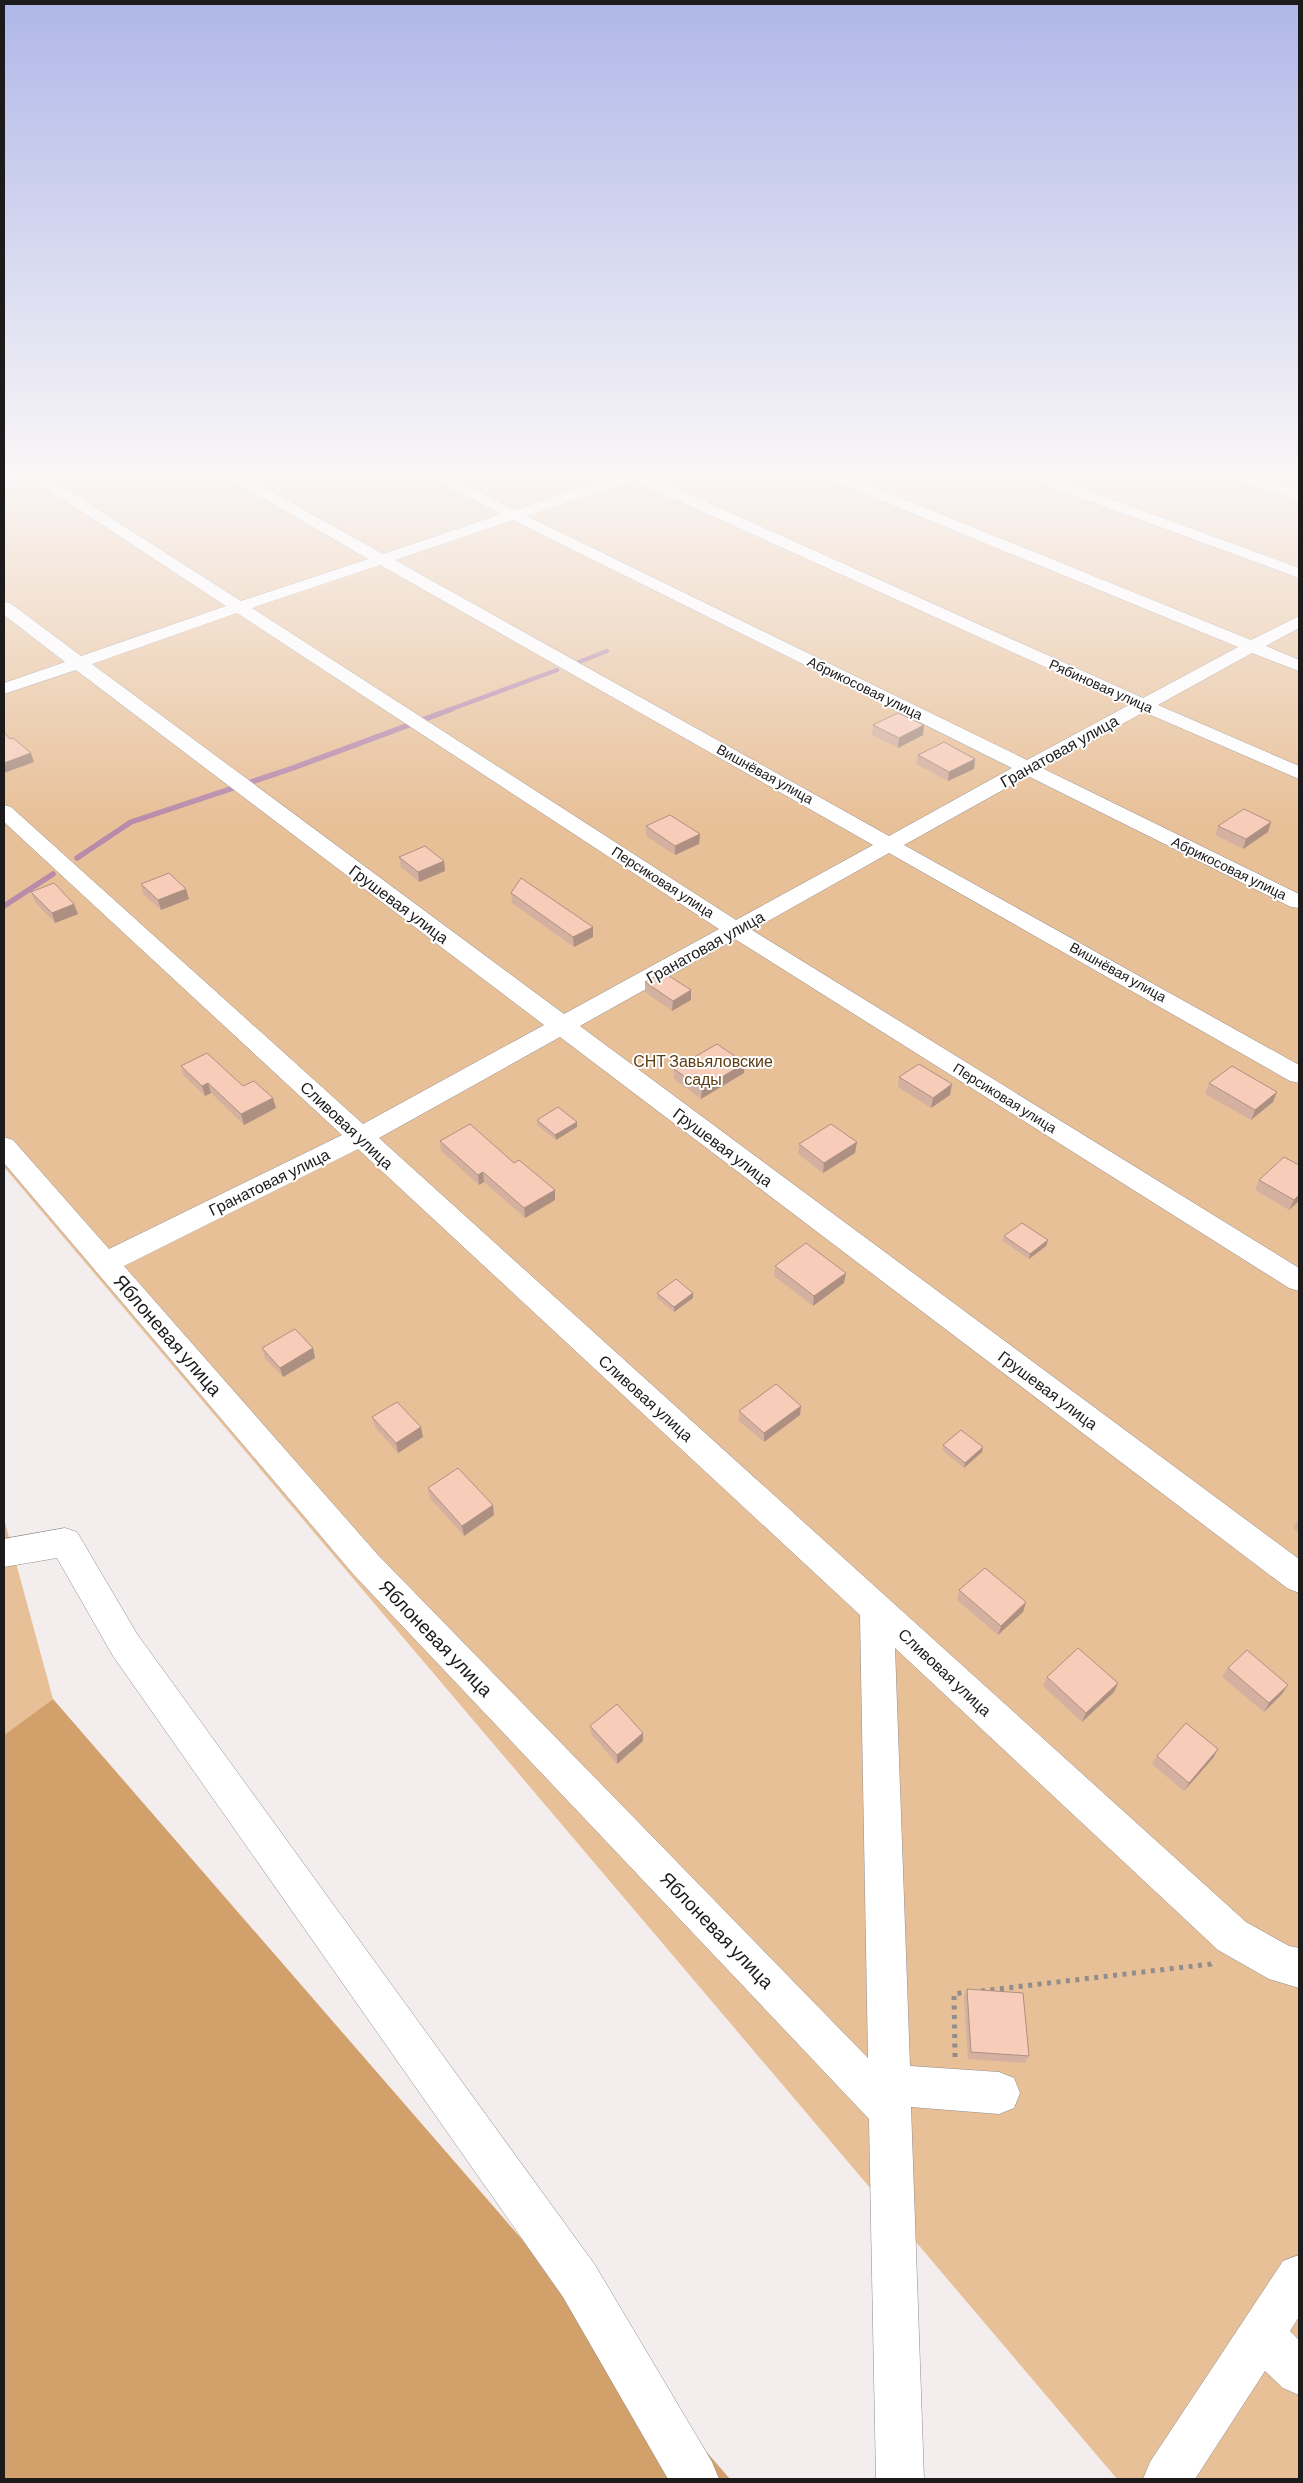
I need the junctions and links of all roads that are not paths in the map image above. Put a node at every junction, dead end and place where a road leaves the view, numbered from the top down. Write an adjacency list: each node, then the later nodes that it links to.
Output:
1 (212, 590): 7 (street, Персиковая улица)
2 (289, 590): 7 (street)
3 (435, 590): 18 (street, Вишнёвая улица)
4 (666, 590): 15 (street, Абрикосовая улица)
5 (888, 590): 14 (street, Рябиновая улица)
6 (1112, 590): 10 (street)
7 (239, 607): 11 (street); 20 (street, Персиковая улица)
8 (4, 608): 11 (street, Грушевая улица)
9 (1299, 621): 10 (street, Гранатовая улица)
10 (1251, 647): 12 (street); 14 (street, Гранатовая улица)
11 (77, 662): 13 (street); 21 (street, Грушевая улица)
12 (1299, 666)
13 (4, 689)
14 (1143, 705): 15 (street, Гранатовая улица); 16 (street, Рябиновая улица)
15 (1027, 768): 18 (street, Гранатовая улица); 19 (street, Абрикосовая улица)
16 (1299, 773)
17 (4, 811): 23 (street, Сливовая улица)
18 (892, 844): 20 (street, Гранатовая улица); 22 (street, Вишнёвая улица)
19 (1299, 902)
20 (736, 930): 21 (street, Гранатовая улица); 26 (street, Персиковая улица)
21 (562, 1026): 23 (street, Гранатовая улица); 28 (street, Грушевая улица)
22 (1299, 1074)
23 (361, 1137): 25 (street, Гранатовая улица); 29 (street, Сливовая улица)
24 (4, 1146): 25 (street, Яблоневая улица)
25 (105, 1263): 32 (street, Яблоневая улица)
26 (1299, 1281)
27 (4, 1553): 36 (street)
28 (1299, 1578)
29 (877, 1609): 30 (street, Сливовая улица); 32 (street)
30 (1299, 1968)
31 (999, 2093): 32 (street)
32 (891, 2098): 37 (street)
33 (1299, 2277): 34 (street)
34 (1262, 2335): 35 (street); 38 (street)
35 (1299, 2372)
36 (695, 2479)
37 (900, 2479)
38 (1167, 2479)

